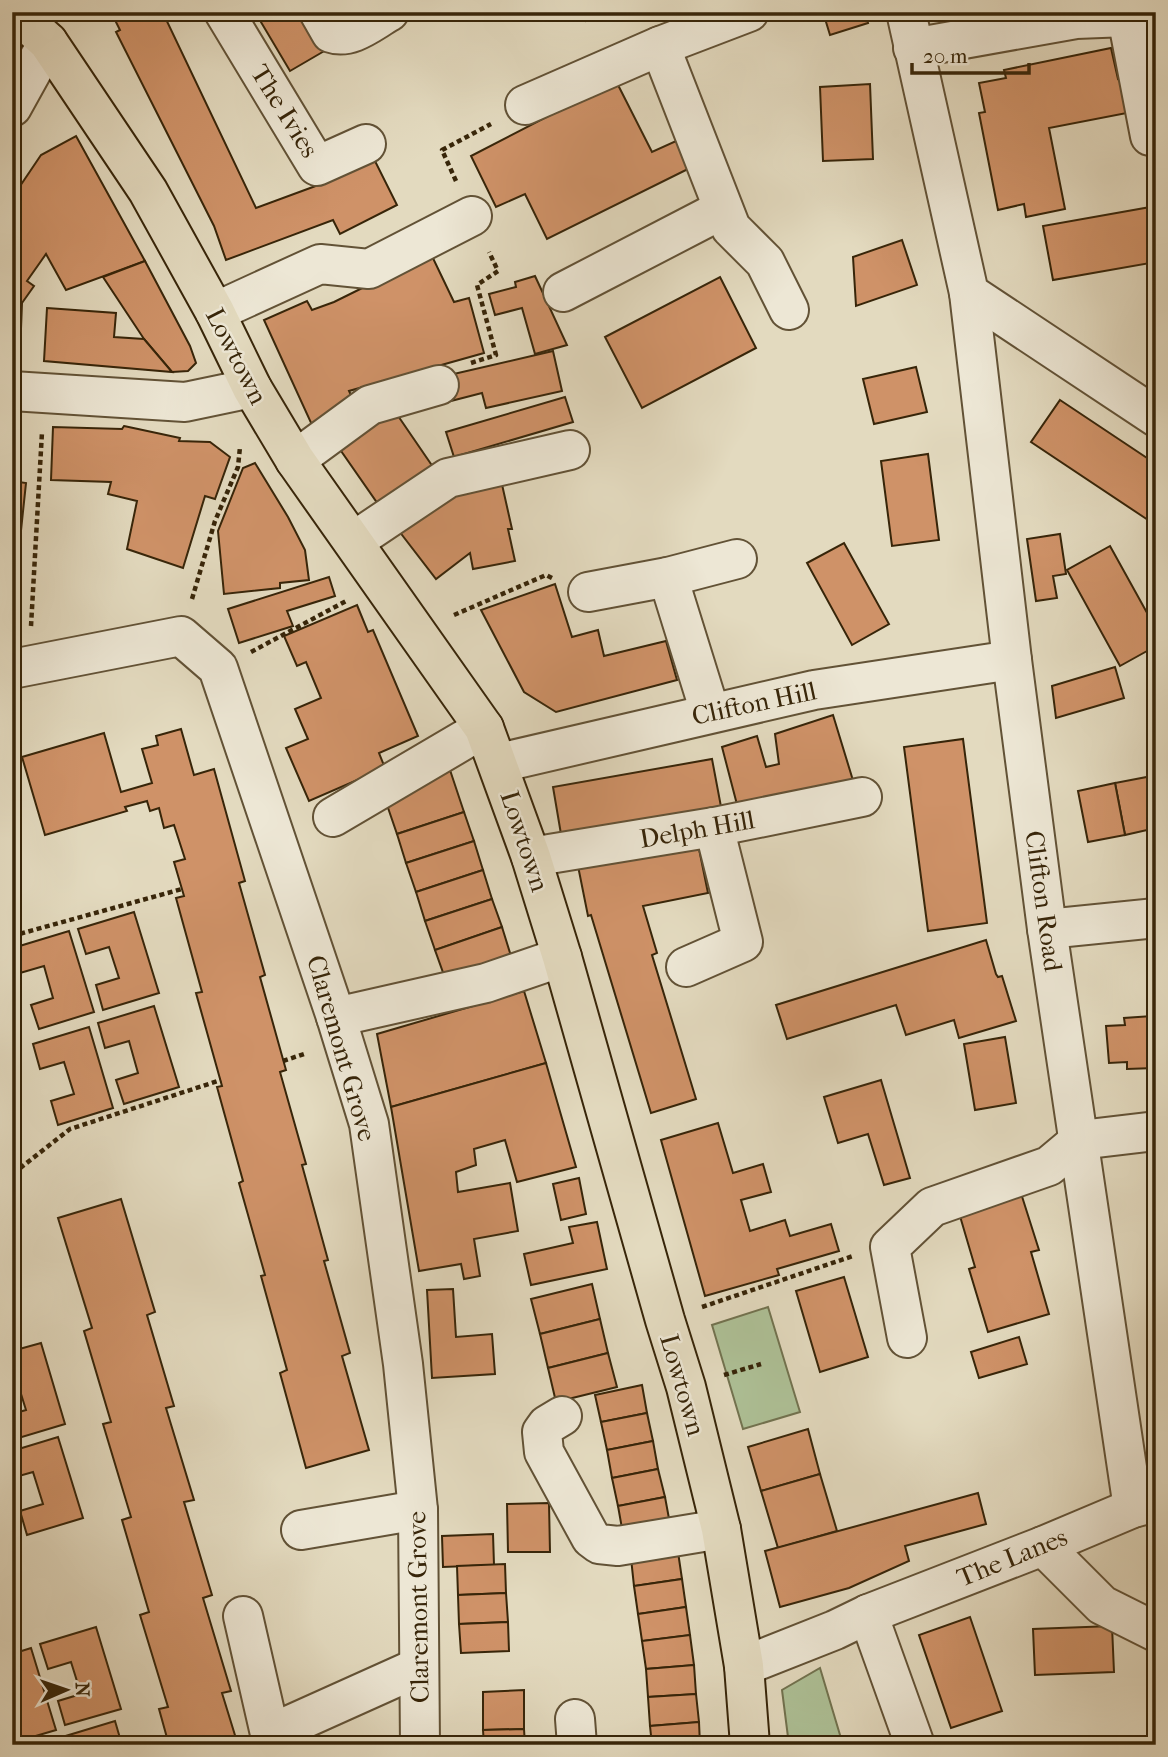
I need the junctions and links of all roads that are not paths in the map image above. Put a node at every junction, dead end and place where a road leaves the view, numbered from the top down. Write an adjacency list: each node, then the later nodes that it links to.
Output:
1 (15, 12): 7 (main road, Lowtown)
2 (224, 12): 13 (street, The Ivies)
3 (319, 12): 4 (street)
4 (389, 12)
5 (749, 12): 9 (street)
6 (1127, 14): 8 (street); 12 (street)
7 (54, 27): 11 (street); 19 (main road, Lowtown)
8 (909, 30): 17 (street, Clifton Road)
9 (660, 46): 10 (street); 14 (street)
10 (526, 106)
11 (12, 107)
12 (1150, 136)
13 (366, 144)
14 (723, 209): 16 (street); 18 (street)
15 (472, 216): 19 (street)
16 (563, 292)
17 (969, 293): 23 (street); 30 (street, Clifton Road)
18 (789, 310)
19 (215, 312): 21 (main road, Lowtown)
20 (439, 385): 25 (street)
21 (252, 388): 22 (street); 25 (main road, Lowtown)
22 (28, 392)
23 (1156, 417)
24 (570, 450): 26 (street)
25 (295, 460): 26 (main road, Lowtown)
26 (354, 541): 33 (main road, Lowtown)
27 (737, 559): 28 (street)
28 (668, 577): 29 (street); 32 (street)
29 (588, 592)
30 (1012, 660): 32 (street, Clifton Hill); 40 (street, Clifton Road)
31 (21, 668): 43 (street, Claremont Grove)
32 (710, 712): 34 (street, Clifton Hill)
33 (484, 728): 34 (main road, Lowtown); 36 (street)
34 (499, 763): 38 (main road, Lowtown)
35 (862, 797): 37 (street, Delph Hill)
36 (333, 817)
37 (714, 827): 38 (street, Delph Hill); 42 (street)
38 (531, 857): 41 (main road, Lowtown)
39 (1156, 918): 40 (street)
40 (1047, 929): 45 (street, Clifton Road)
41 (562, 957): 43 (street); 50 (main road, Lowtown)
42 (686, 967)
43 (336, 1017): 49 (street, Claremont Grove)
44 (1156, 1131): 45 (street)
45 (1080, 1140): 46 (street); 48 (street, Clifton Road)
46 (907, 1338)
47 (562, 1416): 50 (street)
48 (1144, 1505): 52 (street, The Lanes)
49 (418, 1510): 51 (street); 57 (street, Claremont Grove)
50 (721, 1529): 56 (main road, Lowtown)
51 (300, 1530)
52 (1042, 1546): 53 (street, The Lanes); 55 (street)
53 (868, 1614): 56 (street, The Lanes); 61 (street)
54 (243, 1616): 58 (street)
55 (1156, 1632)
56 (744, 1666): 60 (main road, Lowtown)
57 (419, 1667): 58 (street); 59 (street, Claremont Grove)
58 (271, 1739)
59 (421, 1745)
60 (750, 1745)
61 (915, 1745)

